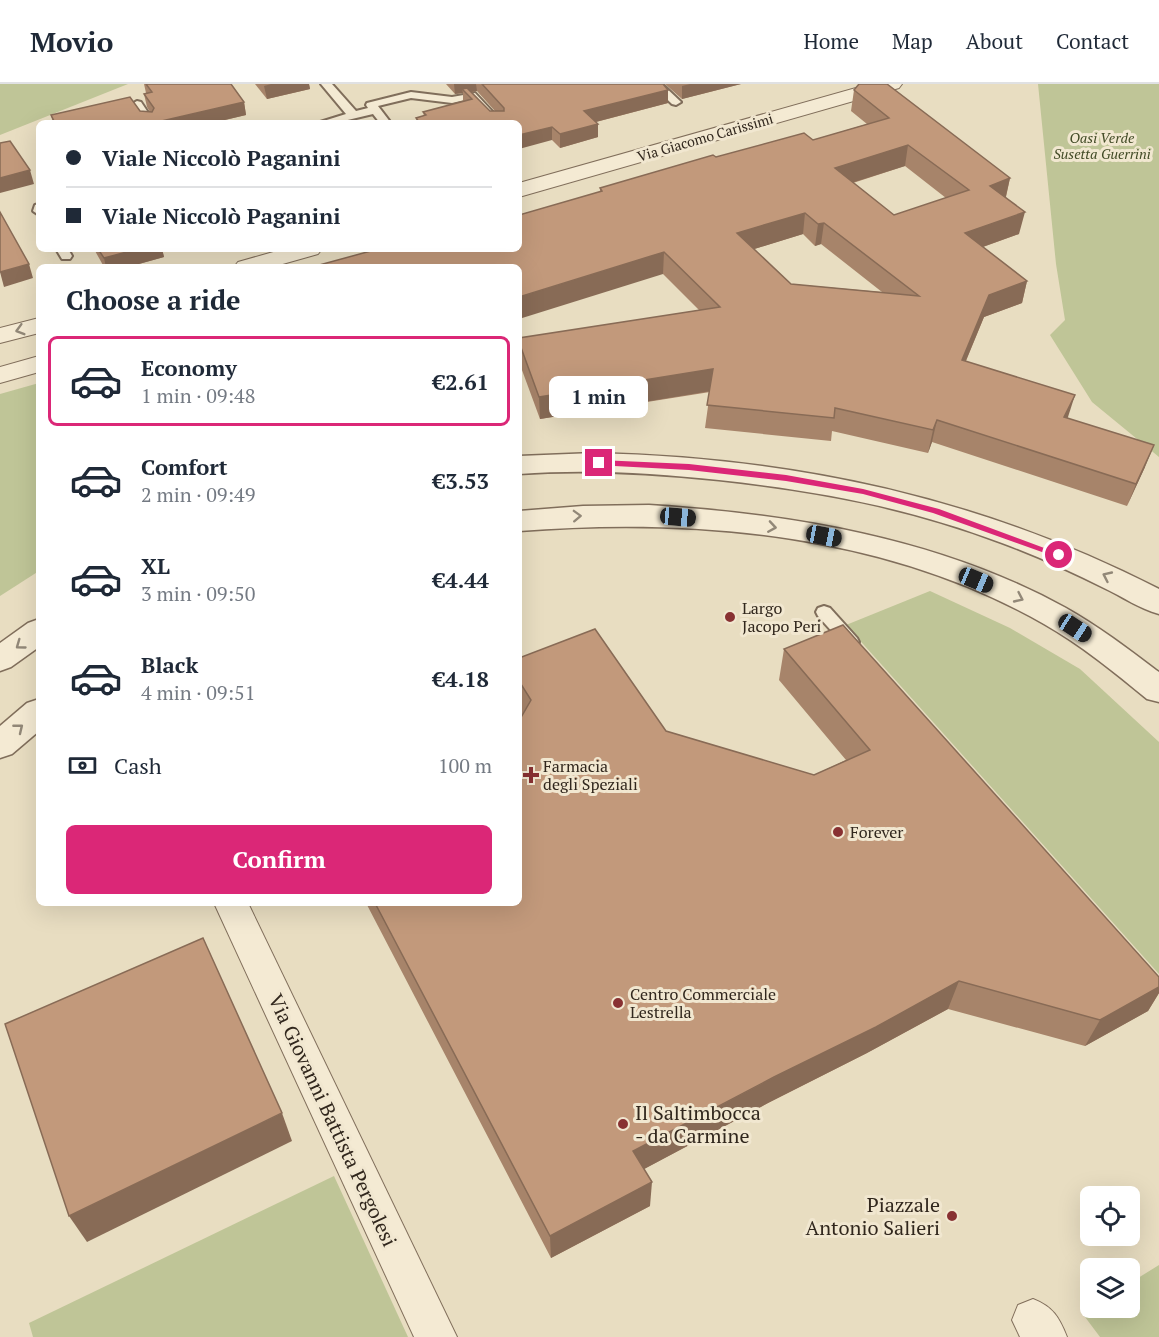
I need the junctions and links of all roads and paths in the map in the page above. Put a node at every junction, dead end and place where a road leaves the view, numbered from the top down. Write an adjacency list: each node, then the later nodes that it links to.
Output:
1 (341, 84): 4 (lane)
2 (656, 84): 5 (lane)
3 (892, 84): 13 (street, Via Giacomo Carissimi)
4 (328, 86): 8 (lane)
5 (676, 102)
6 (137, 104): 9 (lane)
7 (375, 110): 8 (lane); 11 (lane); 12 (lane)
8 (353, 115): 10 (lane)
9 (148, 120)
10 (334, 120)
11 (383, 120)
12 (495, 120)
13 (522, 189)
14 (299, 252): 15 (street)
15 (257, 264)
16 (36, 326): 17 (street, one-way to 17)
17 (0, 336)
18 (36, 365): 19 (street)
19 (0, 375)
20 (522, 465): 21 (street)
21 (741, 473): 23 (street); 24 (street, one-way to 21)
22 (522, 522): 23 (street, one-way to 23)
23 (736, 523): 29 (street, one-way to 29)
24 (1159, 603)
25 (824, 612): 27 (lane)
26 (36, 633): 28 (street, one-way to 28)
27 (863, 655)
28 (0, 659)
29 (1159, 690)
30 (36, 715): 31 (street, one-way to 30)
31 (0, 745)
32 (232, 906): 33 (street, Via Giovanni Battista Pergolesi)
33 (436, 1337)

